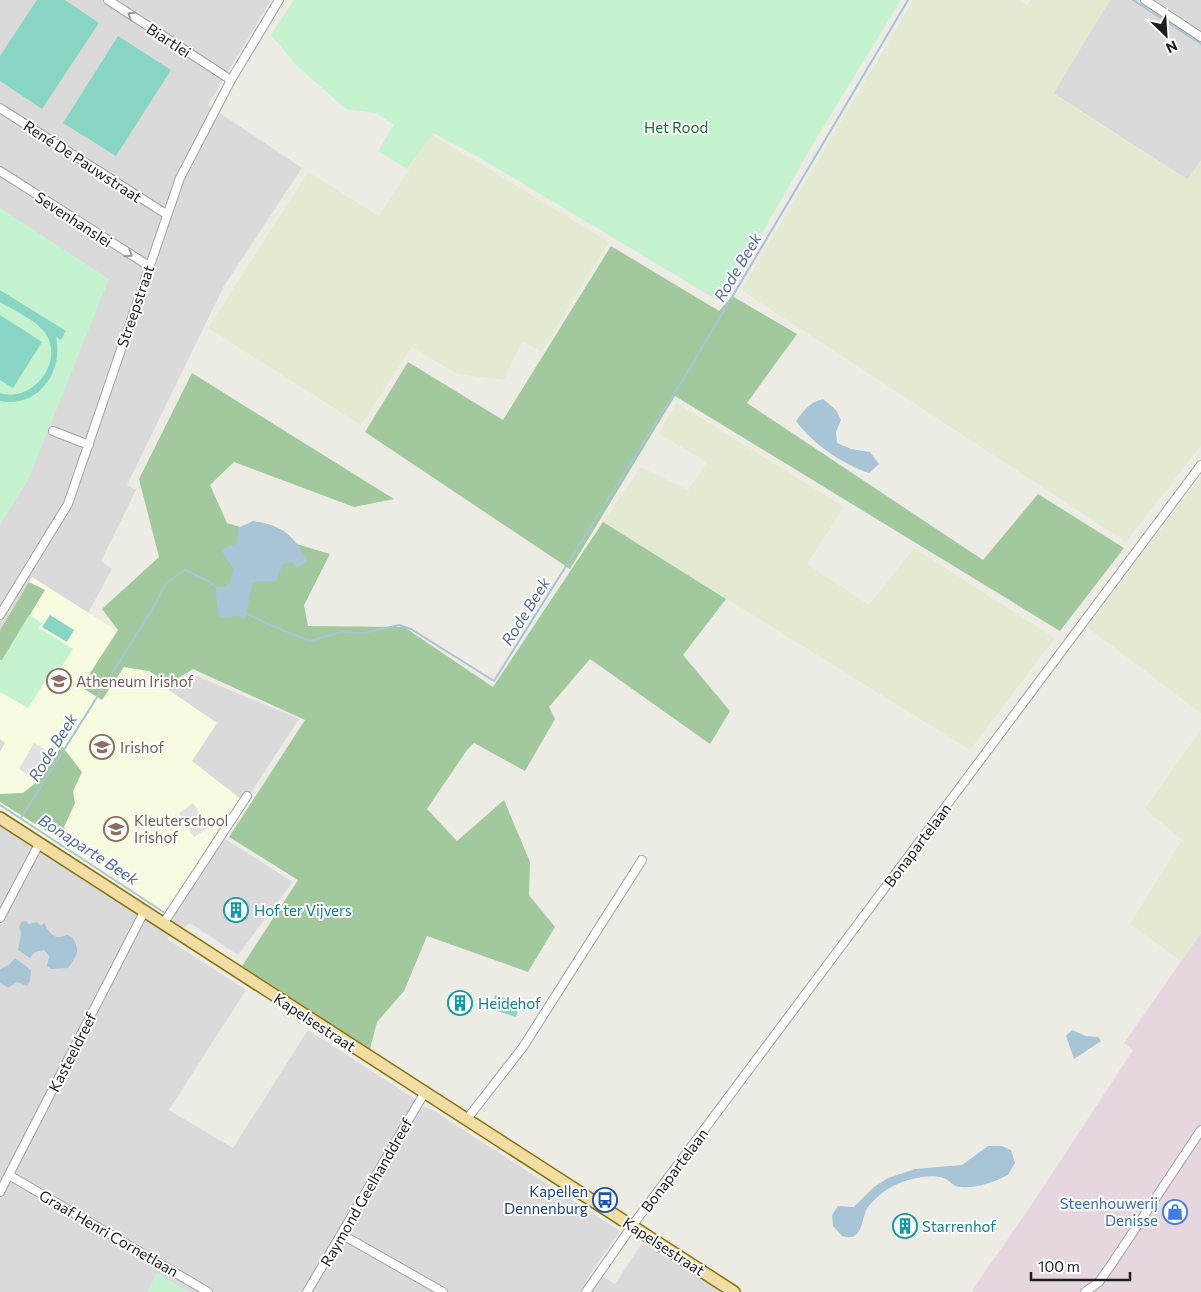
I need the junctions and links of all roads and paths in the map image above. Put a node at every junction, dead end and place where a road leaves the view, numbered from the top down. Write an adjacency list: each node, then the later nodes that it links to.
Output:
1 (108, 0): 6 (street, Biartlei, one-way to 1)
2 (279, 0): 6 (street, Streepstraat)
3 (1145, 0): 4 (street)
4 (1158, 4): 5 (street)
5 (1201, 38)
6 (231, 80): 9 (street, Streepstraat)
7 (0, 108): 9 (street, René De Pauwstraat)
8 (0, 171): 10 (street, Sevenhanslei, one-way to 10)
9 (166, 214): 10 (street, Streepstraat)
10 (149, 266): 12 (street, Streepstraat)
11 (53, 431): 12 (street)
12 (89, 445): 14 (street, Streepstraat)
13 (1201, 465): 27 (street, Bonapartelaan)
14 (0, 615)
15 (247, 796): 21 (street)
16 (0, 818): 17 (main road, Kapelsestraat)
17 (39, 844): 19 (main road, Kapelsestraat); 20 (street)
18 (642, 860): 23 (street)
19 (144, 912): 21 (main road, Kapelsestraat); 25 (street, Kasteeldreef)
20 (0, 918)
21 (163, 924): 22 (main road, Kapelsestraat)
22 (425, 1092): 23 (main road, Kapelsestraat); 28 (street, Raymond Geelhanddreef)
23 (468, 1119): 27 (main road, Kapelsestraat)
24 (1201, 1130): 34 (street)
25 (9, 1175): 26 (street, Kasteeldreef); 29 (street, Graaf Henri Cornetlaan)
26 (0, 1192)
27 (632, 1226): 32 (street, Bonapartelaan); 33 (main road, Kapelsestraat)
28 (341, 1234): 30 (street, Raymond Geelhanddreef); 31 (street)
29 (208, 1292)
30 (308, 1292)
31 (443, 1292)
32 (586, 1292)
33 (734, 1292)
34 (1085, 1292)

